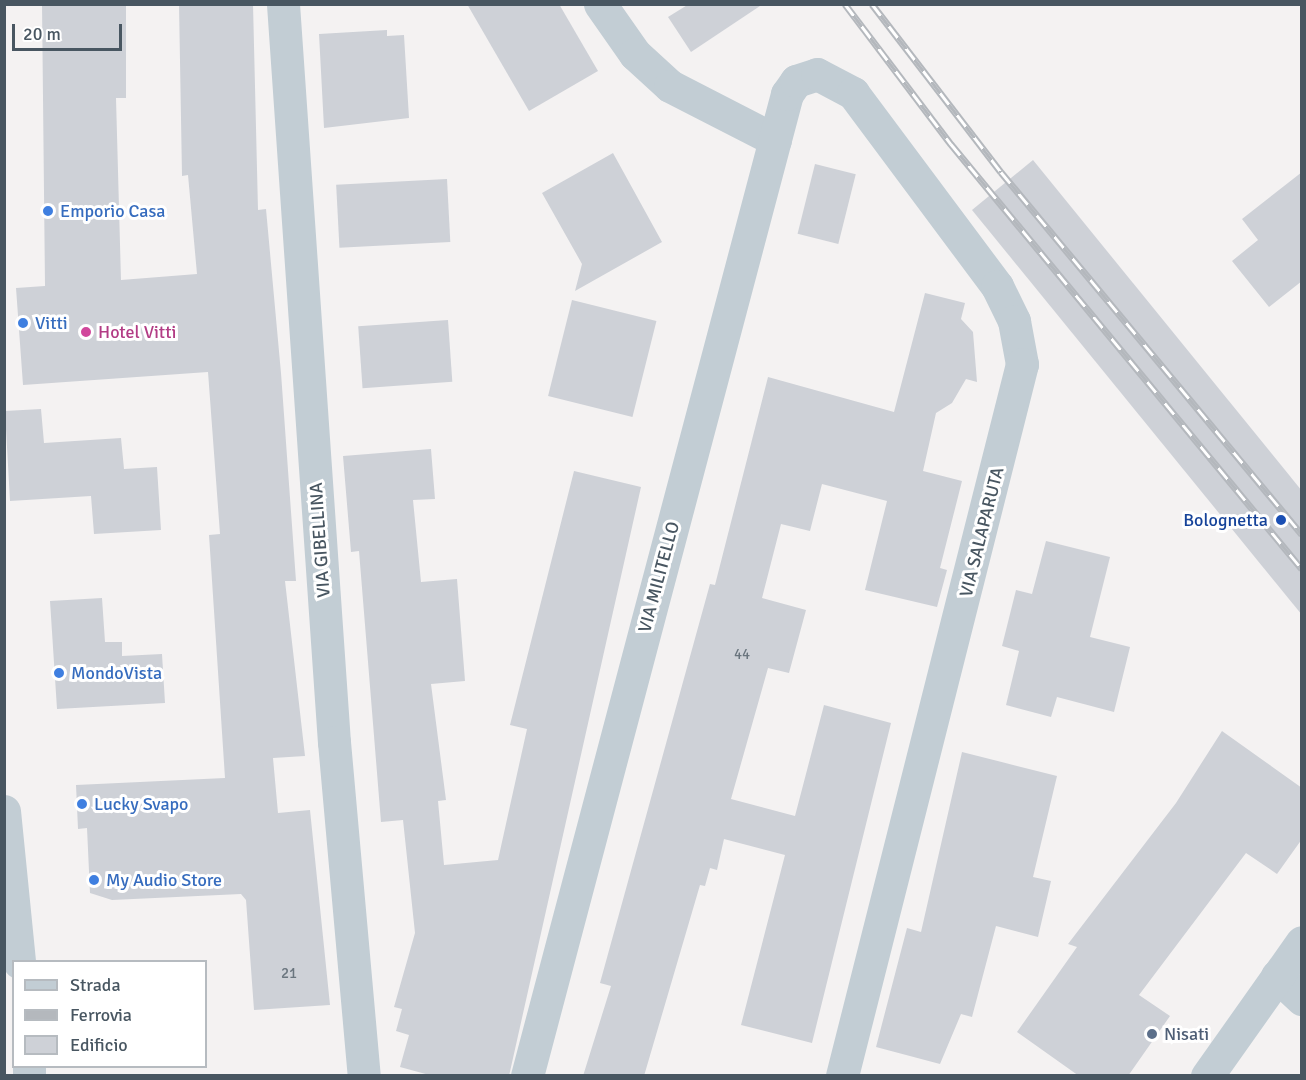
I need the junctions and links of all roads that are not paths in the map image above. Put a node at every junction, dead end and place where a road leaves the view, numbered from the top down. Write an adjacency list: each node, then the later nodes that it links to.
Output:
1 (283, 4): 10 (street, VIA GIBELLINA)
2 (600, 4): 4 (street)
3 (796, 81): 4 (street, VIA MILITELLO); 12 (street, VIA SALAPARUTA)
4 (775, 140): 11 (street, VIA MILITELLO)
5 (4, 811): 7 (street)
6 (1302, 942): 8 (street)
7 (19, 960)
8 (1277, 976): 9 (street); 13 (street)
9 (1302, 999)
10 (364, 1076)
11 (527, 1076)
12 (842, 1076)
13 (1207, 1076)

